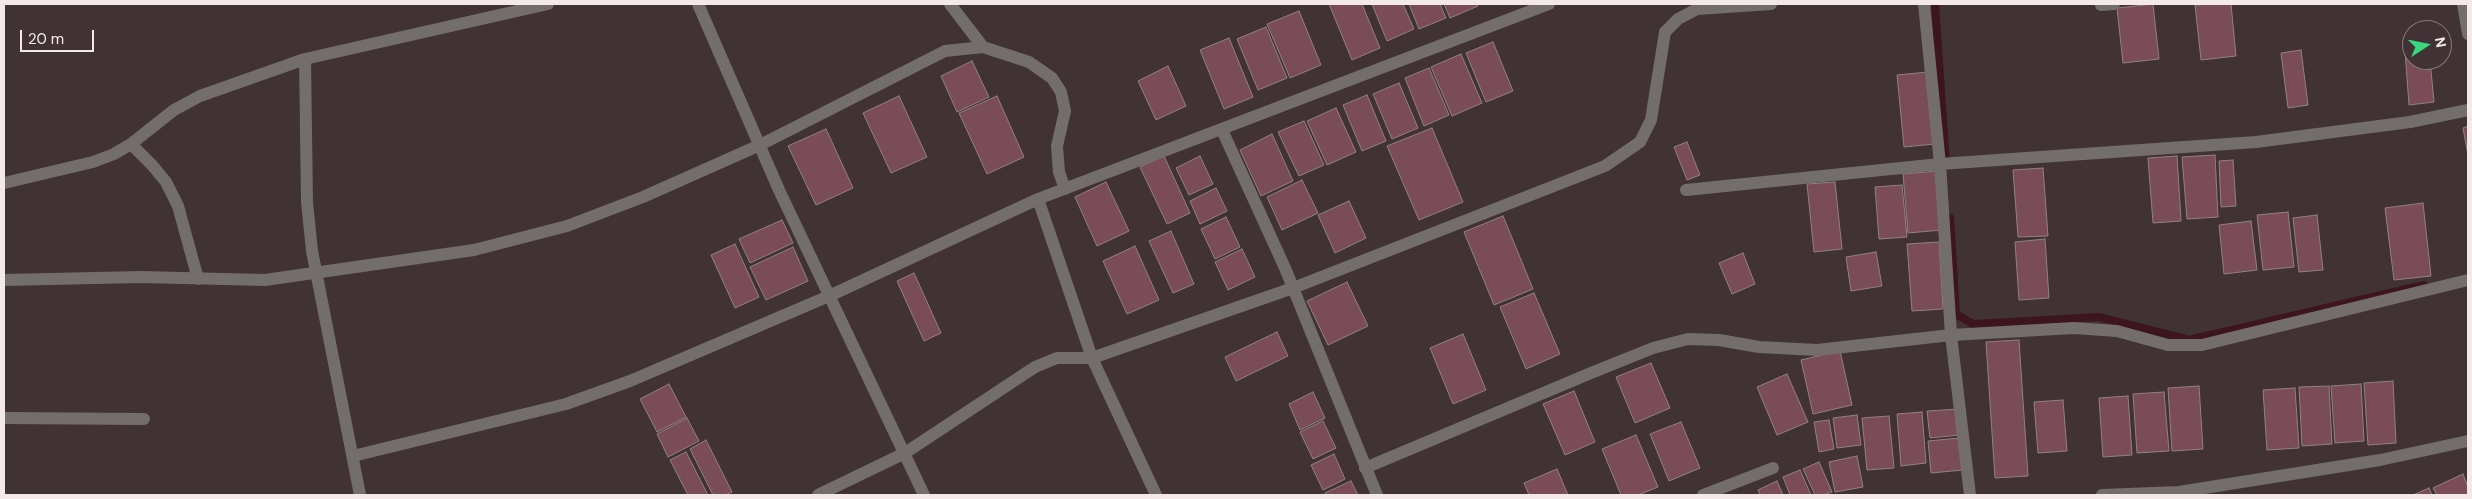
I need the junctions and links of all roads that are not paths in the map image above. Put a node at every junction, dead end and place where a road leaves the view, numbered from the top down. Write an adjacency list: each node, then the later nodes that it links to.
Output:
1 (548, 4): 10 (street)
2 (698, 4): 14 (street)
3 (950, 4): 9 (street)
4 (1548, 4): 12 (street)
5 (1770, 4): 24 (street)
6 (1924, 4): 15 (street)
7 (2463, 4): 8 (street)
8 (2468, 34)
9 (983, 47): 14 (street); 17 (street)
10 (305, 59): 13 (street); 20 (street)
11 (2468, 110): 15 (street)
12 (1222, 130): 17 (street); 24 (street)
13 (130, 144): 16 (street); 21 (street)
14 (760, 145): 20 (street); 25 (street)
15 (1944, 164): 18 (street); 26 (street)
16 (4, 182)
17 (1065, 189): 19 (street)
18 (1686, 190)
19 (1038, 199): 25 (street); 27 (street)
20 (317, 273): 21 (street); 32 (street)
21 (198, 279): 22 (street)
22 (4, 280)
23 (2468, 280): 26 (street)
24 (1293, 288): 27 (street); 33 (street)
25 (829, 296): 31 (street); 32 (street)
26 (1951, 335): 33 (street); 42 (street)
27 (1092, 358): 31 (street); 39 (street)
28 (4, 418): 29 (street)
29 (144, 419)
30 (2468, 441): 35 (street)
31 (904, 453): 37 (street); 38 (street)
32 (354, 456): 36 (street)
33 (1365, 468): 40 (street)
34 (1773, 468): 41 (street)
35 (2179, 494): 43 (street)
36 (360, 495)
37 (818, 495)
38 (924, 495)
39 (1156, 495)
40 (1376, 495)
41 (1703, 495)
42 (1970, 495)
43 (2102, 495)

